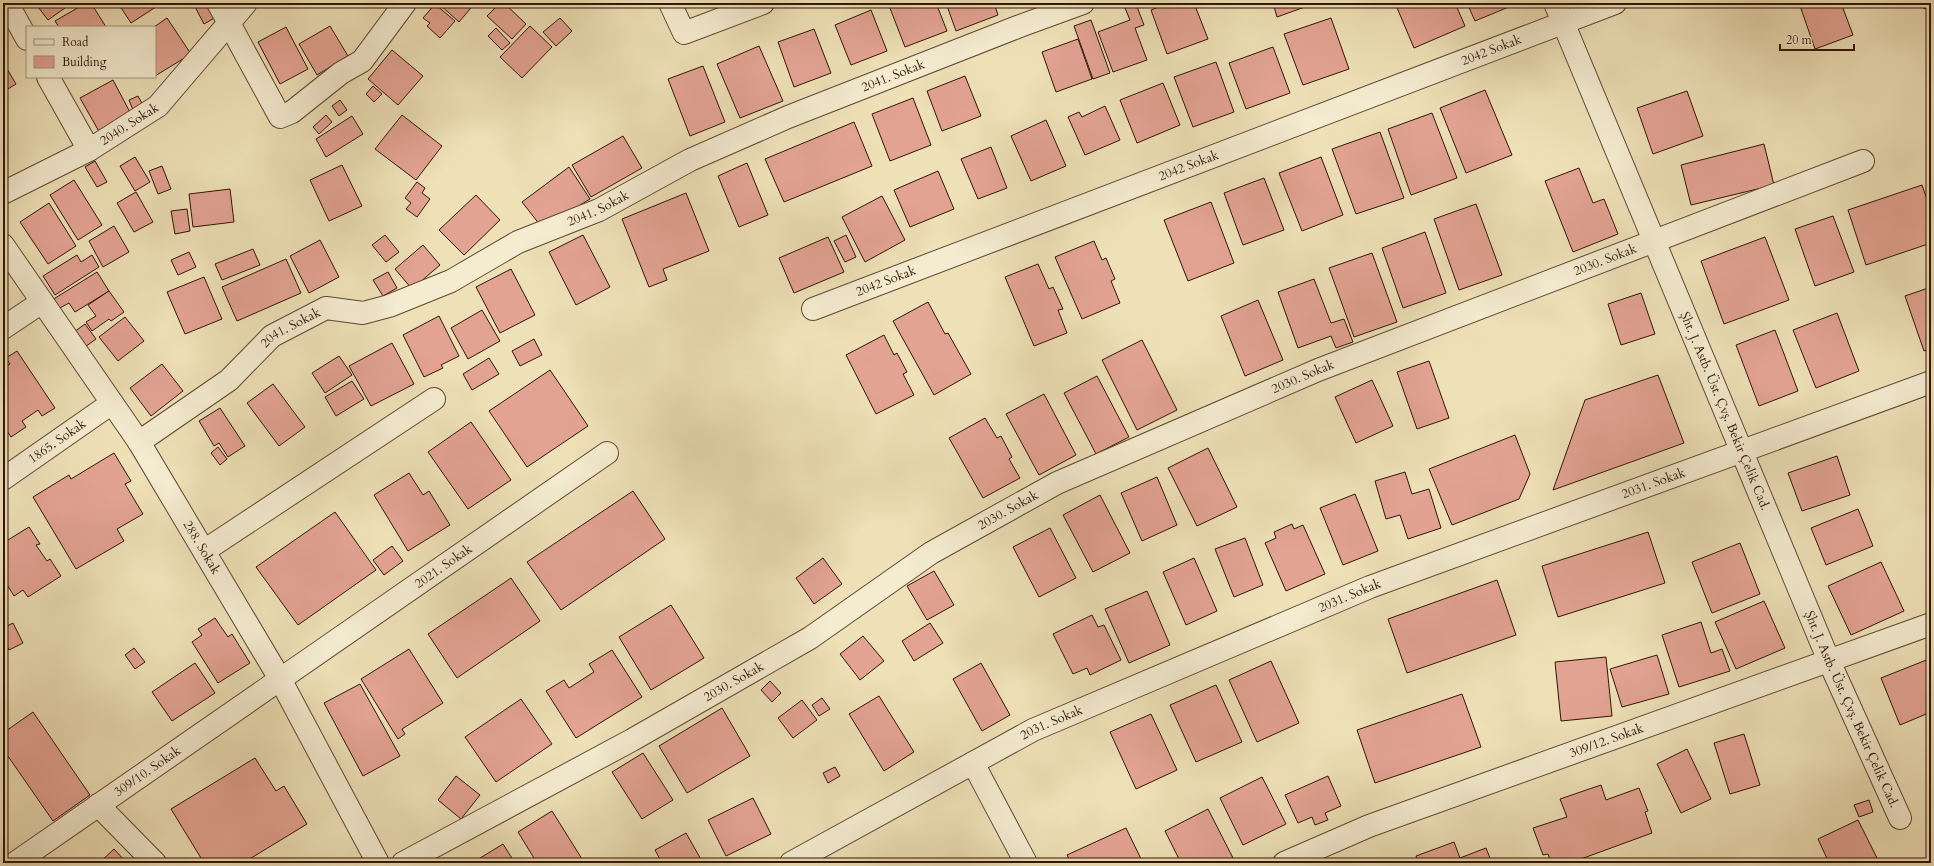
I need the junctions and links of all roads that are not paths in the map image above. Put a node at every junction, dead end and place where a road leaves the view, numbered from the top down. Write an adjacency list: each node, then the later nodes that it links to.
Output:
1 (7, 3): 12 (street)
2 (218, 3): 10 (street)
3 (246, 3): 10 (street, 2040. Sokak)
4 (405, 3): 10 (street)
5 (670, 3): 6 (street)
6 (763, 3)
7 (1082, 3): 25 (street, 2041. Sokak)
8 (1555, 3): 11 (street, Şht. J. Astb. Üst. Çvş. Bekir Çelik Cad.)
9 (1615, 3): 11 (street, 2042 Sokak)
10 (229, 23): 14 (street, 2040. Sokak)
11 (1564, 23): 17 (street, Şht. J. Astb. Üst. Çvş. Bekir Çelik Cad.); 20 (street, 2042 Sokak)
12 (26, 37)
13 (49, 78): 14 (street)
14 (89, 150): 16 (street, 2040. Sokak)
15 (1864, 161): 17 (street, 2030. Sokak)
16 (3, 193)
17 (1655, 240): 26 (street, Şht. J. Astb. Üst. Çvş. Bekir Çelik Cad.); 39 (street, 2030. Sokak)
18 (3, 245): 19 (street, 288. Sokak)
19 (42, 302): 21 (street); 24 (street, 288. Sokak)
20 (813, 309)
21 (3, 328)
22 (1931, 382): 26 (street, 2031. Sokak)
23 (434, 399): 29 (street)
24 (112, 403): 25 (street, 288. Sokak); 28 (street, 1865. Sokak)
25 (139, 442): 29 (street, 288. Sokak)
26 (1743, 451): 31 (street, Şht. J. Astb. Üst. Çvş. Bekir Çelik Cad.); 33 (street, 2031. Sokak)
27 (608, 453): 32 (street, 2021. Sokak)
28 (3, 479)
29 (204, 551): 32 (street, 288. Sokak)
30 (1931, 624): 31 (street, 309/12. Sokak)
31 (1829, 661): 35 (street, Şht. J. Astb. Üst. Çvş. Bekir Çelik Cad.); 42 (street, 309/12. Sokak)
32 (280, 679): 34 (street, 309/10. Sokak); 38 (street, 288. Sokak)
33 (973, 763): 40 (street, 2031. Sokak); 41 (street)
34 (98, 805): 36 (street, 309/10. Sokak); 37 (street)
35 (1900, 818)
36 (15, 863)
37 (155, 863)
38 (378, 863)
39 (403, 863)
40 (791, 863)
41 (1026, 863)
42 (1284, 863)

